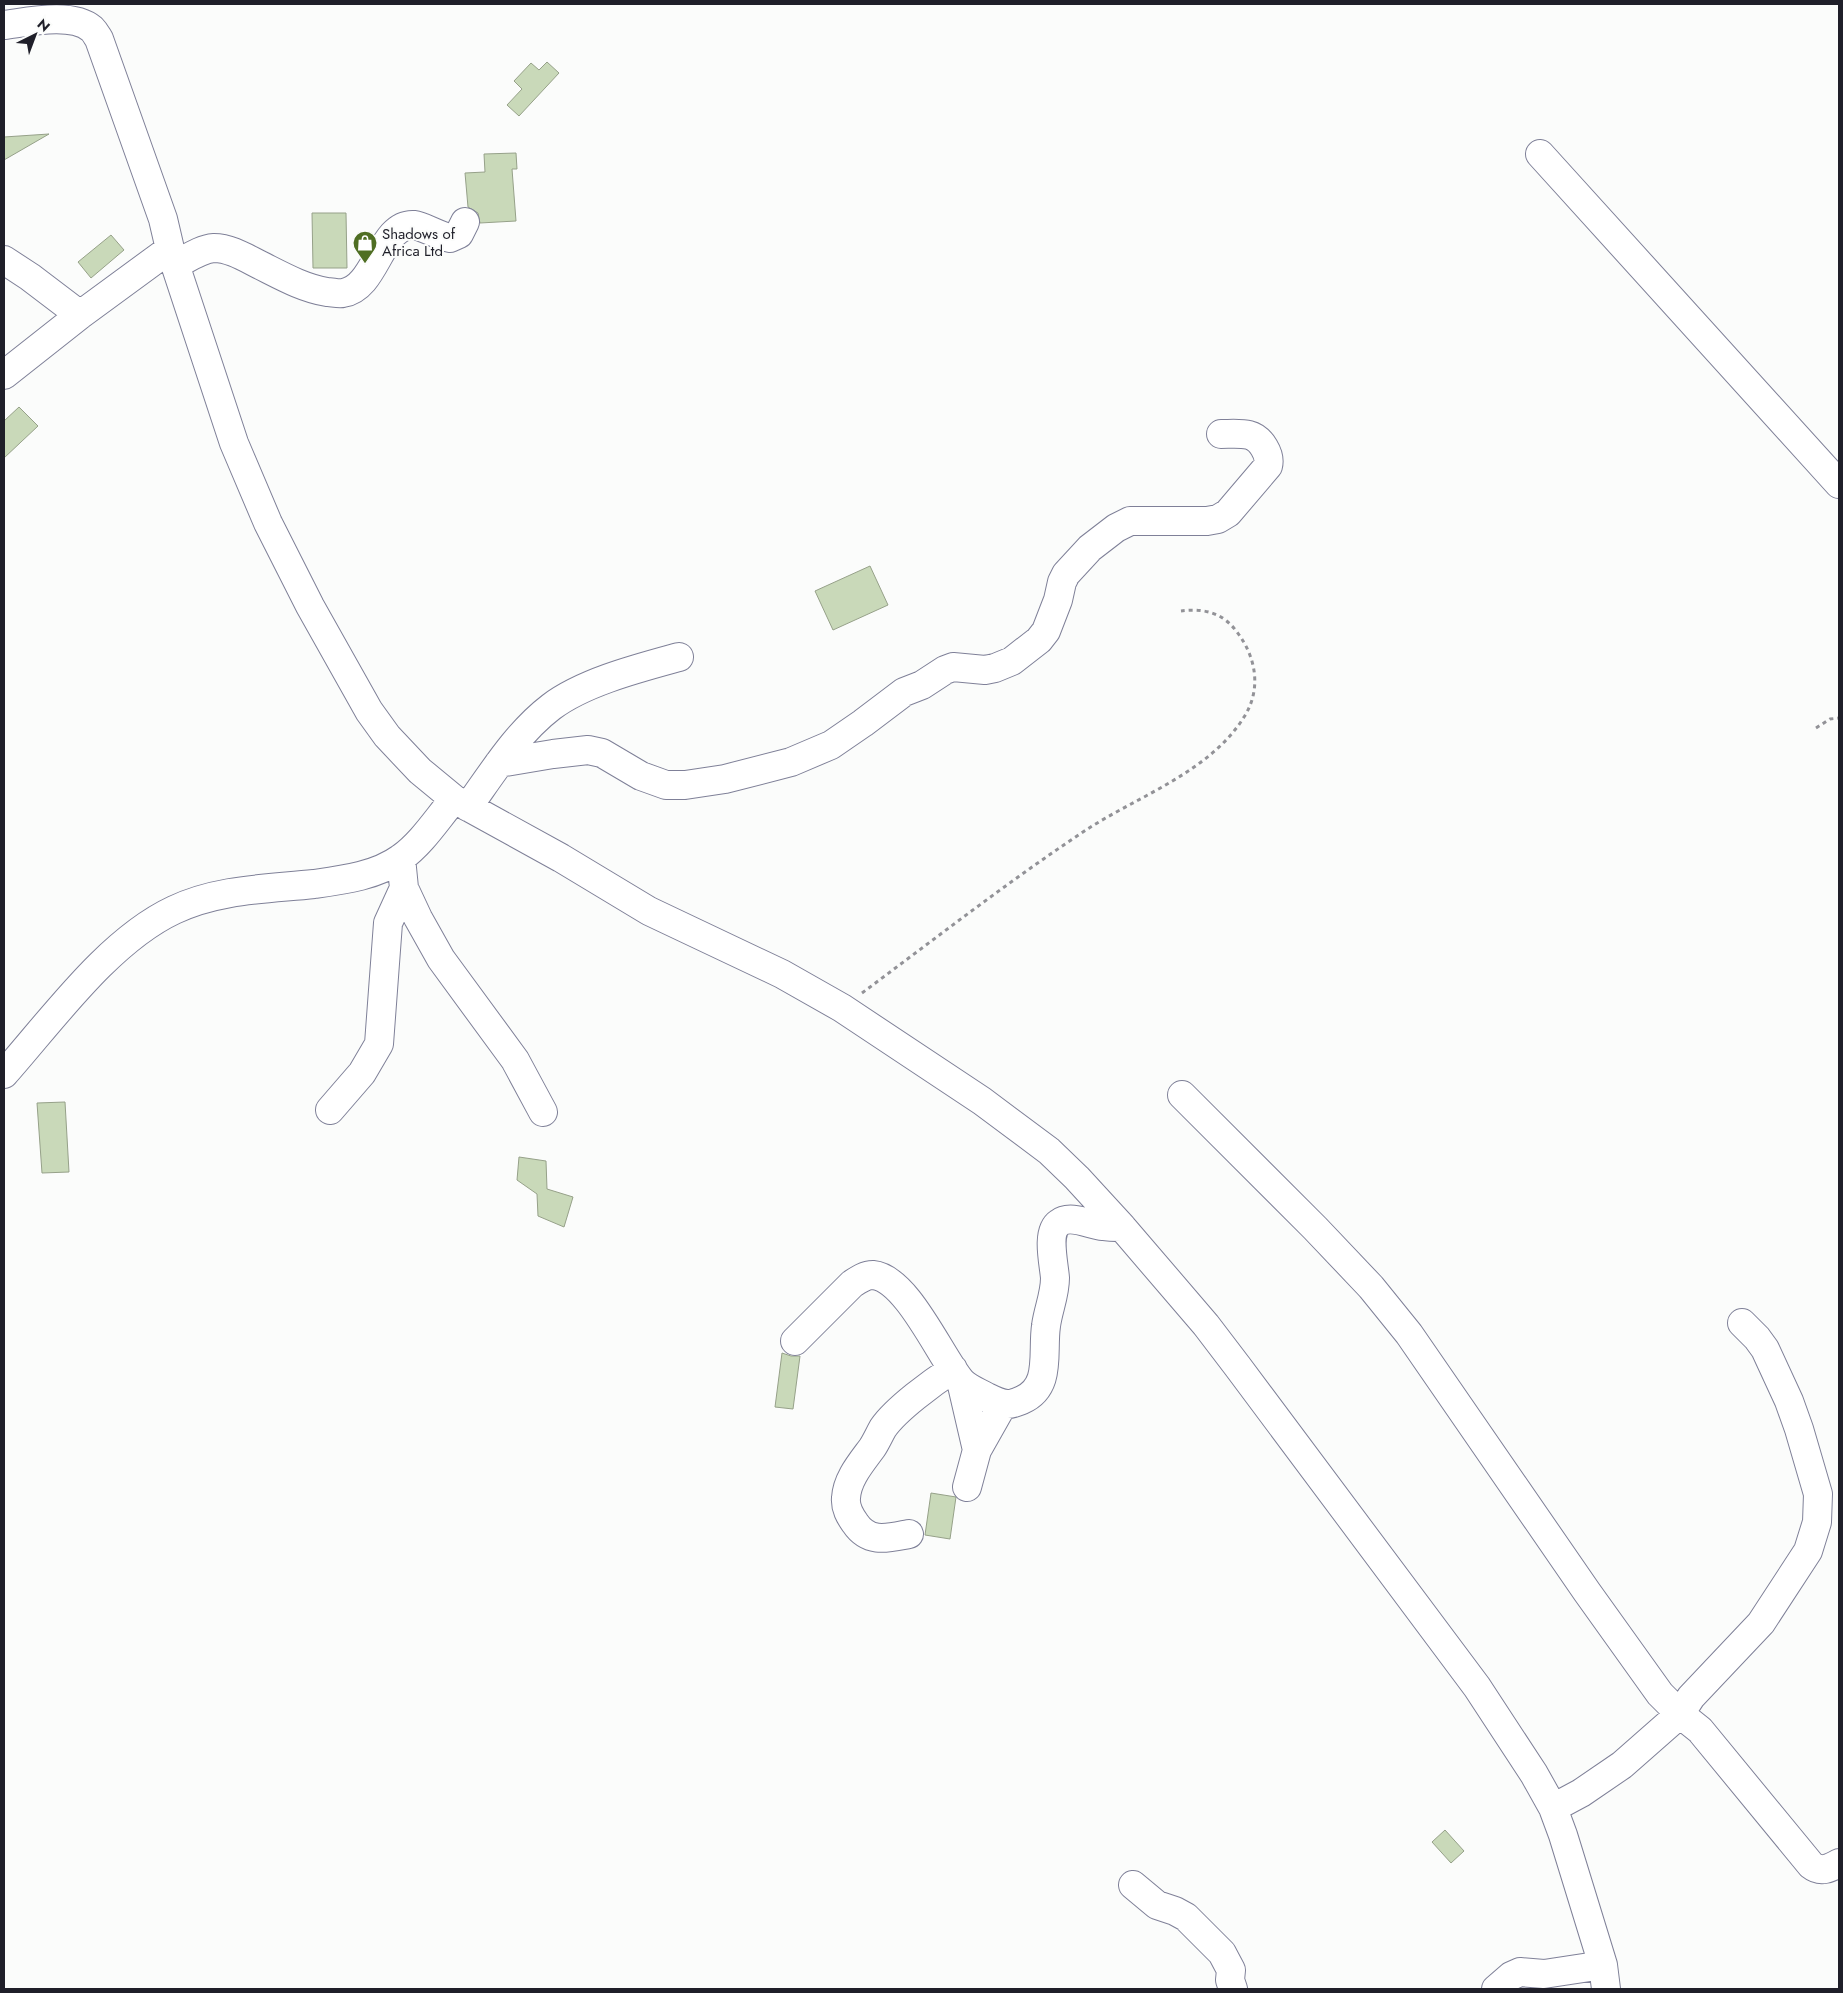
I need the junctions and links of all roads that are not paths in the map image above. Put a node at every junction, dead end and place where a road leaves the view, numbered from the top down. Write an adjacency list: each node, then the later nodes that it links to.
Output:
1 (4, 25): 4 (street)
2 (1540, 154): 9 (street)
3 (465, 222): 4 (street)
4 (173, 257): 6 (street); 12 (street)
5 (4, 260): 6 (street)
6 (80, 315): 7 (street)
7 (4, 375)
8 (1221, 434): 11 (street)
9 (1839, 484)
10 (678, 657): 11 (street)
11 (499, 763): 12 (street)
12 (461, 803): 13 (street); 19 (street)
13 (401, 858): 14 (street); 15 (street)
14 (404, 888): 17 (street); 18 (street)
15 (4, 1074)
16 (1182, 1096): 27 (street)
17 (330, 1110)
18 (543, 1112)
19 (1122, 1227): 23 (street); 28 (street)
20 (1742, 1323): 27 (street)
21 (795, 1341): 22 (street)
22 (957, 1375): 23 (street); 24 (street); 26 (street)
23 (1003, 1404): 24 (street)
24 (977, 1450): 25 (street)
25 (967, 1487)
26 (910, 1534)
27 (1680, 1714): 28 (street); 29 (street)
28 (1553, 1808): 31 (street)
29 (1839, 1863)
30 (1133, 1885): 32 (street)
31 (1604, 1977): 33 (street)
32 (1233, 1989)
33 (1496, 1989)

